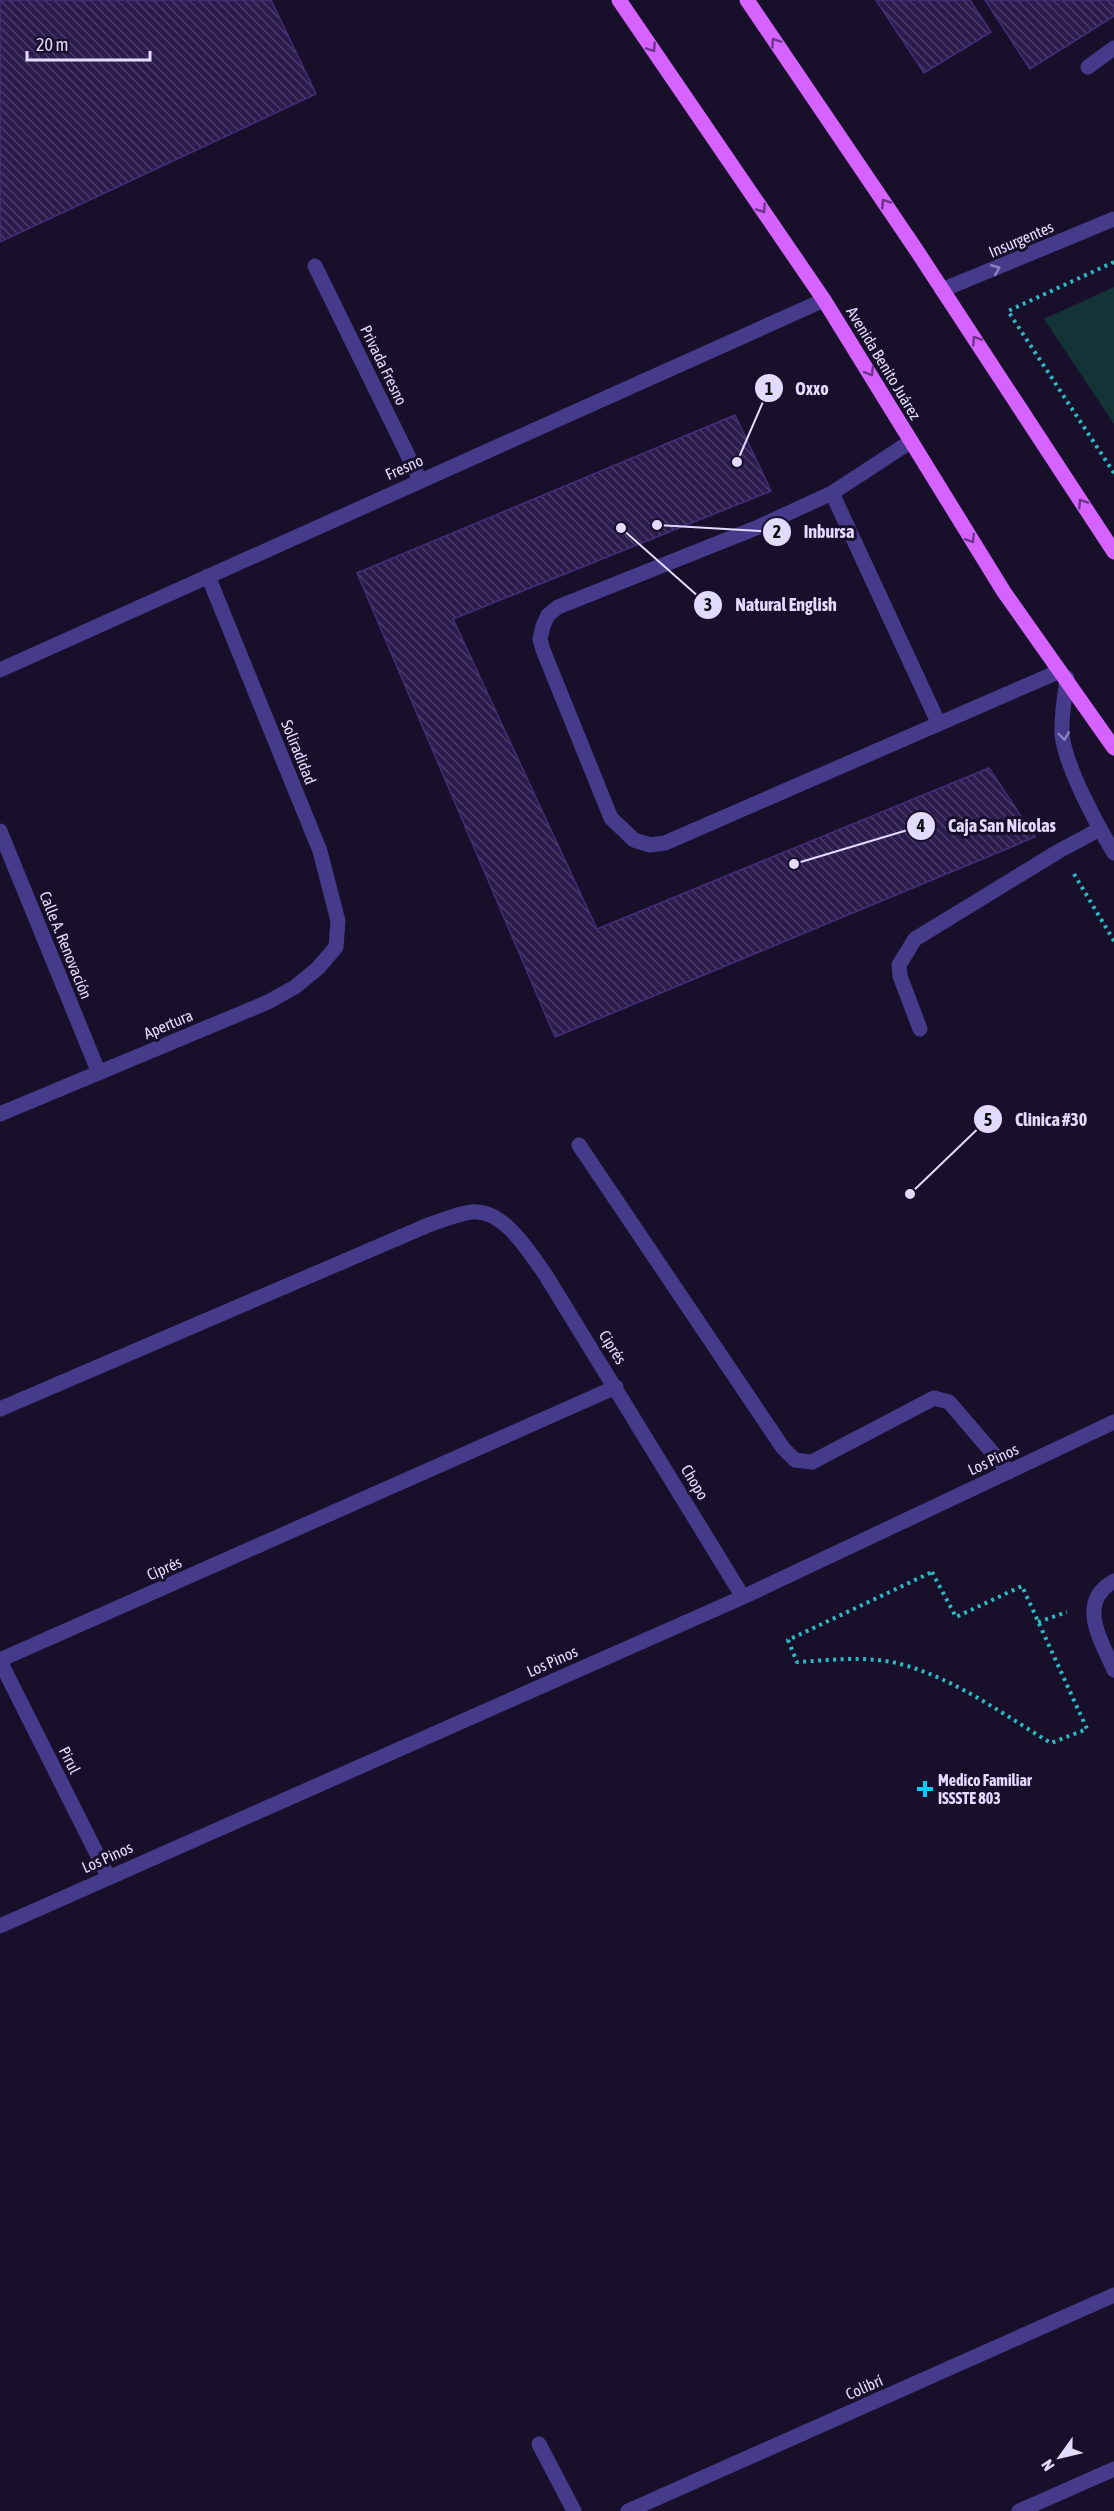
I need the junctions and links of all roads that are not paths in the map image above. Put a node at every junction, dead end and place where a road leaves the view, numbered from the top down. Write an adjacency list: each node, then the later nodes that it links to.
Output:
1 (619, 0): 8 (main road, Avenida Benito Juárez, one-way to 8)
2 (746, 2): 7 (main road, one-way to 2)
3 (1114, 48): 4 (street)
4 (1088, 67)
5 (1114, 219): 7 (street, Insurgentes, one-way to 5)
6 (315, 266): 10 (street, Privada Fresno)
7 (942, 290): 12 (main road, one-way to 7)
8 (824, 300): 9 (main road, Avenida Benito Juárez, one-way to 9); 10 (street, Fresno)
9 (910, 442): 11 (street); 15 (main road, Avenida Benito Juárez, one-way to 15)
10 (420, 480): 13 (street, Fresno)
11 (832, 493): 16 (street); 16 (street)
12 (1114, 552)
13 (208, 576): 14 (street, Fresno); 21 (street, Soliradidad)
14 (0, 670)
15 (1064, 674): 16 (street); 17 (main road, Avenida Benito Juárez); 18 (street, one-way to 18)
16 (938, 722)
17 (1114, 748)
18 (1100, 829): 20 (street); 22 (street)
19 (0, 831): 23 (street, Calle A. Renovación)
20 (1114, 853)
21 (336, 947): 23 (street, Apertura)
22 (920, 1029)
23 (99, 1073): 24 (street, Apertura)
24 (0, 1114)
25 (579, 1145): 29 (street)
26 (616, 1387): 27 (street, Ciprés); 31 (street, Chopo); 32 (street, Ciprés)
27 (0, 1409)
28 (1114, 1422): 29 (street, Los Pinos)
29 (1009, 1472): 31 (street, Los Pinos)
30 (1114, 1581): 33 (street)
31 (743, 1597): 34 (street, Los Pinos)
32 (0, 1661): 34 (street, Pirul)
33 (1114, 1670)
34 (108, 1876): 35 (street, Los Pinos)
35 (0, 1926)
36 (1114, 2295): 40 (street, Colibrí)
37 (539, 2444): 39 (street)
38 (1114, 2469): 41 (street)
39 (574, 2511)
40 (628, 2511)
41 (1019, 2511)

